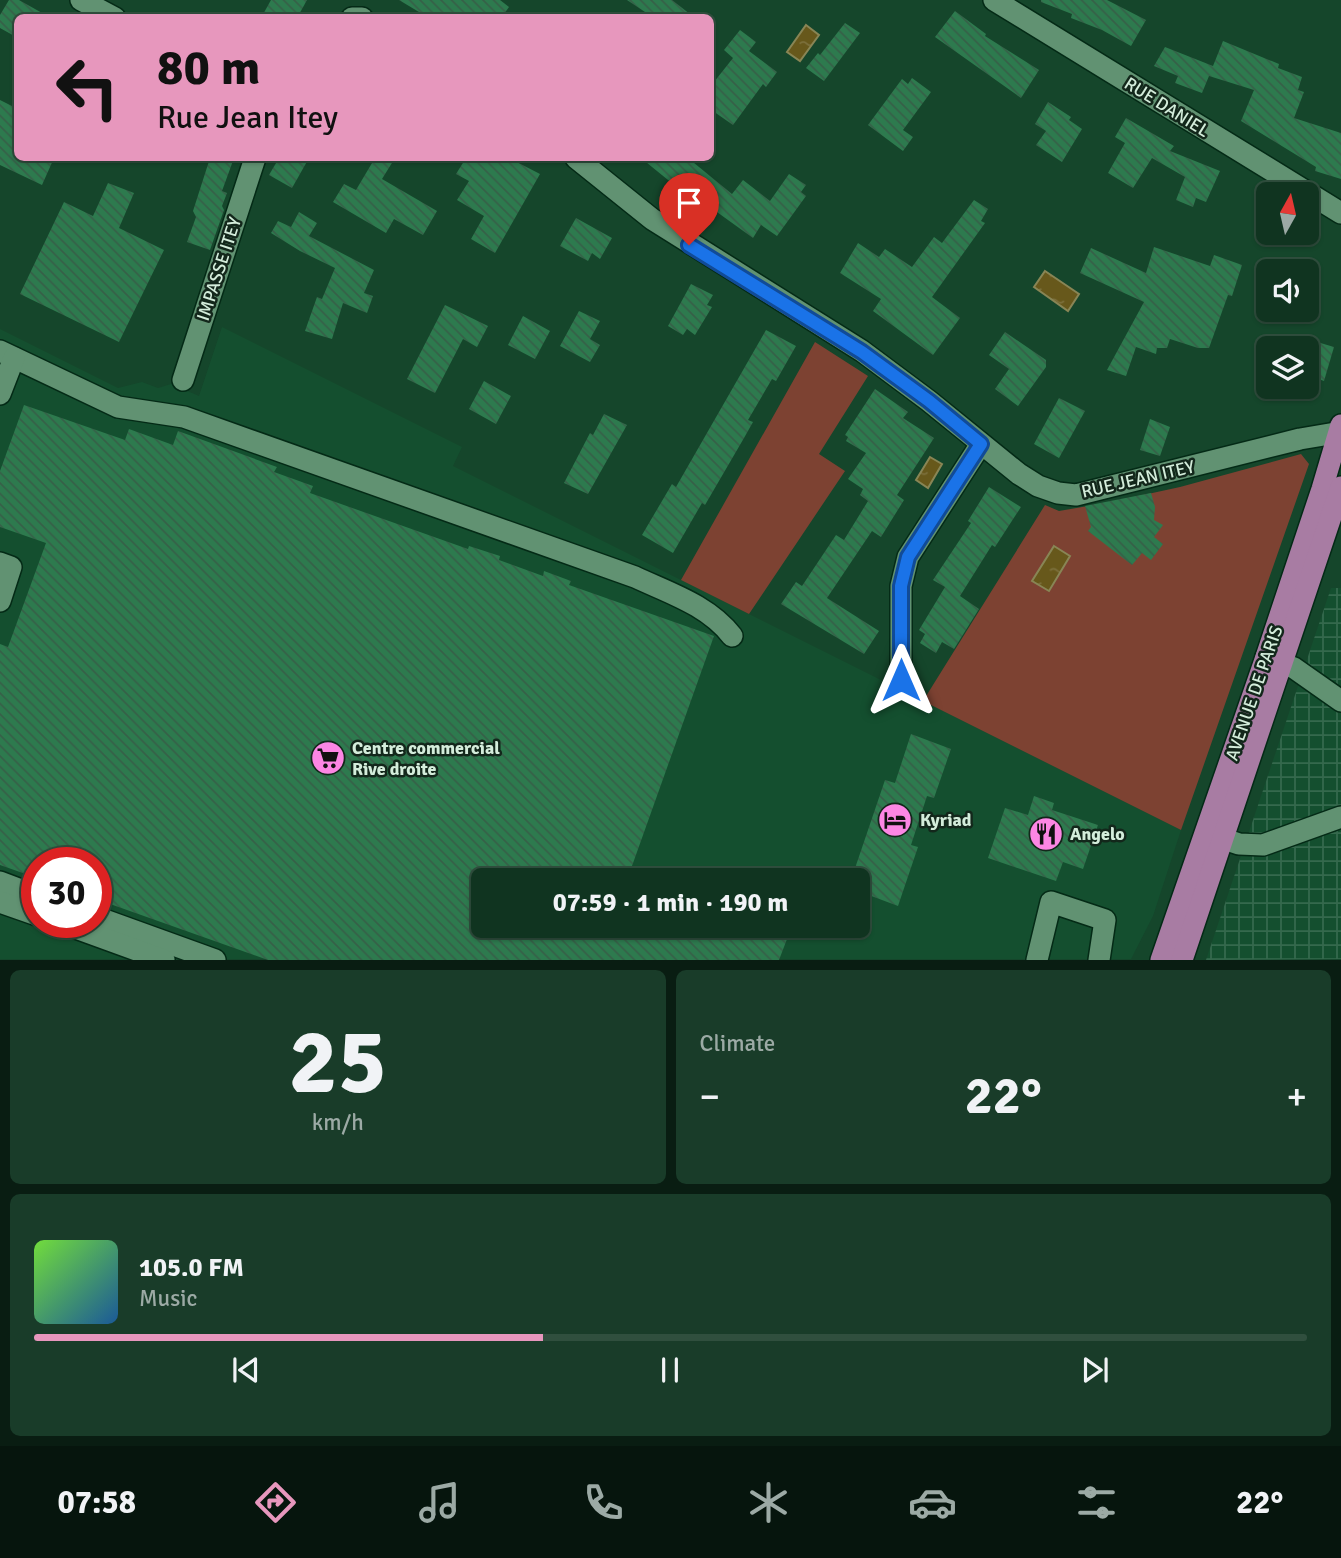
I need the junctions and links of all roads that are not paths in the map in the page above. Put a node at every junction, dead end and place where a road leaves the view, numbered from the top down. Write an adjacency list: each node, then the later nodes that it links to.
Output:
1 (81, 0): 3 (street)
2 (994, 0): 6 (street, RUE DANIEL)
3 (107, 14)
4 (254, 161): 8 (street, IMPASSE ITEY)
5 (580, 161): 11 (street, RUE JEAN ITEY)
6 (1341, 214)
7 (7, 354): 9 (street); 15 (street)
8 (183, 380)
9 (0, 394)
10 (1340, 430): 11 (street, RUE JEAN ITEY); 16 (main road, AVENUE DE PARIS)
11 (981, 444): 17 (street)
12 (1341, 487): 16 (main road, AVENUE DE PARIS)
13 (0, 563): 14 (street)
14 (0, 601)
15 (732, 636)
16 (1274, 659): 18 (street); 20 (main road, AVENUE DE PARIS)
17 (901, 680)
18 (1341, 701)
19 (1341, 817): 20 (street)
20 (1214, 835): 31 (main road, AVENUE DE PARIS); 32 (main road, AVENUE DE PARIS)
21 (0, 882): 22 (street)
22 (21, 890)
23 (0, 902): 24 (street)
24 (21, 909)
25 (112, 923): 28 (street)
26 (103, 938): 27 (street)
27 (164, 960)
28 (215, 960)
29 (1037, 960): 30 (street)
30 (1099, 960)
31 (1161, 960)
32 (1182, 960)

